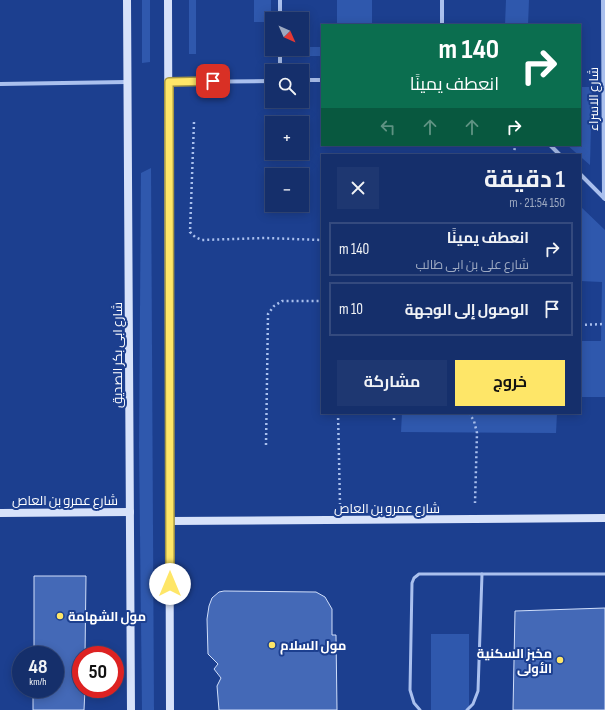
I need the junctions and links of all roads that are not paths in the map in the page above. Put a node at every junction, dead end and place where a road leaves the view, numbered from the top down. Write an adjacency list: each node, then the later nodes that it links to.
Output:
1 (127, 0): 11 (main road, شارع ابى بكر الصديق)
2 (168, 0): 12 (main road)
3 (280, 0): 6 (street)
4 (442, 0): 7 (street)
5 (603, 0): 17 (street, شارع الاسراء)
6 (280, 12)
7 (442, 24)
8 (309, 80): 9 (street)
9 (321, 80)
10 (265, 81): 12 (street)
11 (127, 82): 13 (street); 18 (main road, شارع ابى بكر الصديق)
12 (169, 82): 21 (main road)
13 (0, 84)
14 (551, 146): 15 (street)
15 (559, 154)
16 (581, 175): 17 (street)
17 (604, 198)
18 (130, 512): 19 (main road, شارع عمرو بن العاص); 24 (main road, شارع ابى بكر الصديق)
19 (0, 513)
20 (605, 518): 21 (main road, شارع عمرو بن العاص)
21 (170, 521): 25 (main road)
22 (482, 574): 23 (lane); 26 (lane); 27 (lane)
23 (605, 574)
24 (131, 710)
25 (170, 710)
26 (420, 710)
27 (467, 710)

